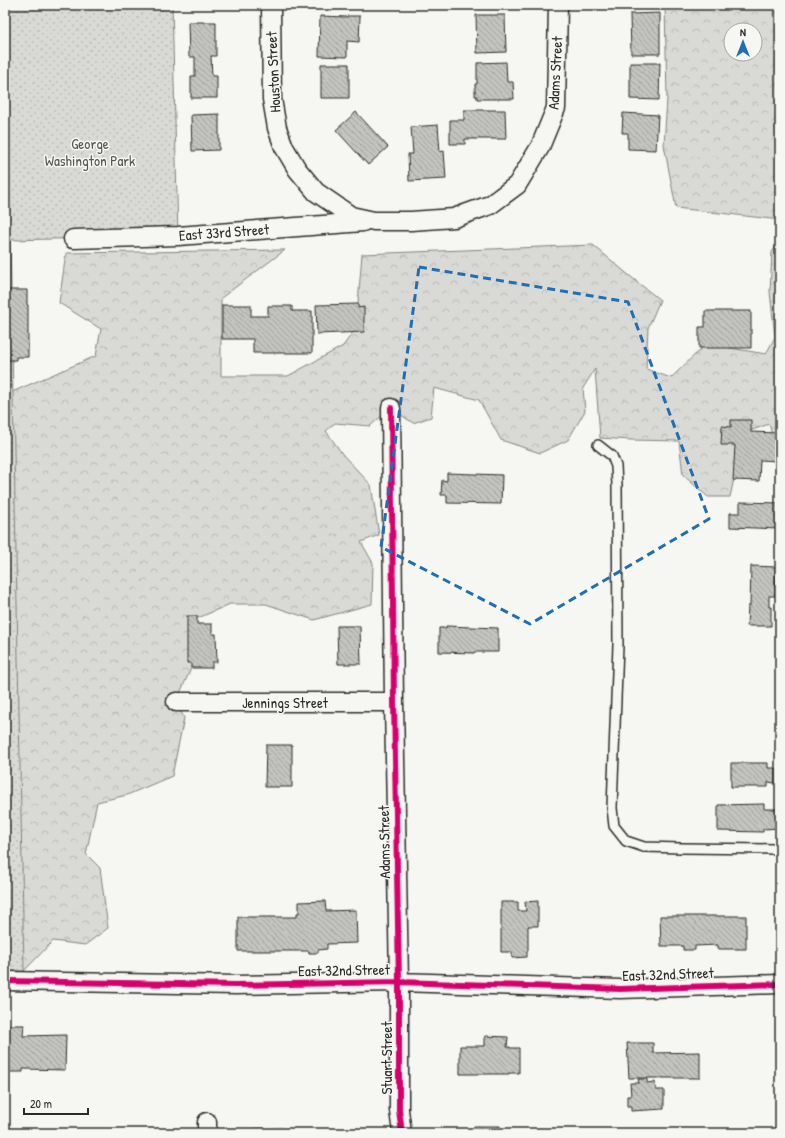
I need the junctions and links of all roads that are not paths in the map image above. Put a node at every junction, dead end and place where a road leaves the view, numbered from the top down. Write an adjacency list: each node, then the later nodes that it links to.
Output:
1 (271, 5): 3 (street, Houston Street)
2 (558, 5): 4 (street, Adams Street)
3 (374, 221): 4 (street, Houston Street); 5 (street, East 33rd Street)
4 (411, 221)
5 (73, 239)
6 (391, 408): 9 (street, Adams Street)
7 (598, 446): 10 (lane)
8 (176, 702): 9 (street, Jennings Street)
9 (394, 702): 12 (street, Adams Street)
10 (780, 849)
11 (5, 981): 12 (street, East 32nd Street)
12 (399, 982): 13 (street, East 32nd Street); 14 (street, Stuart Street)
13 (780, 984)
14 (402, 1133)

